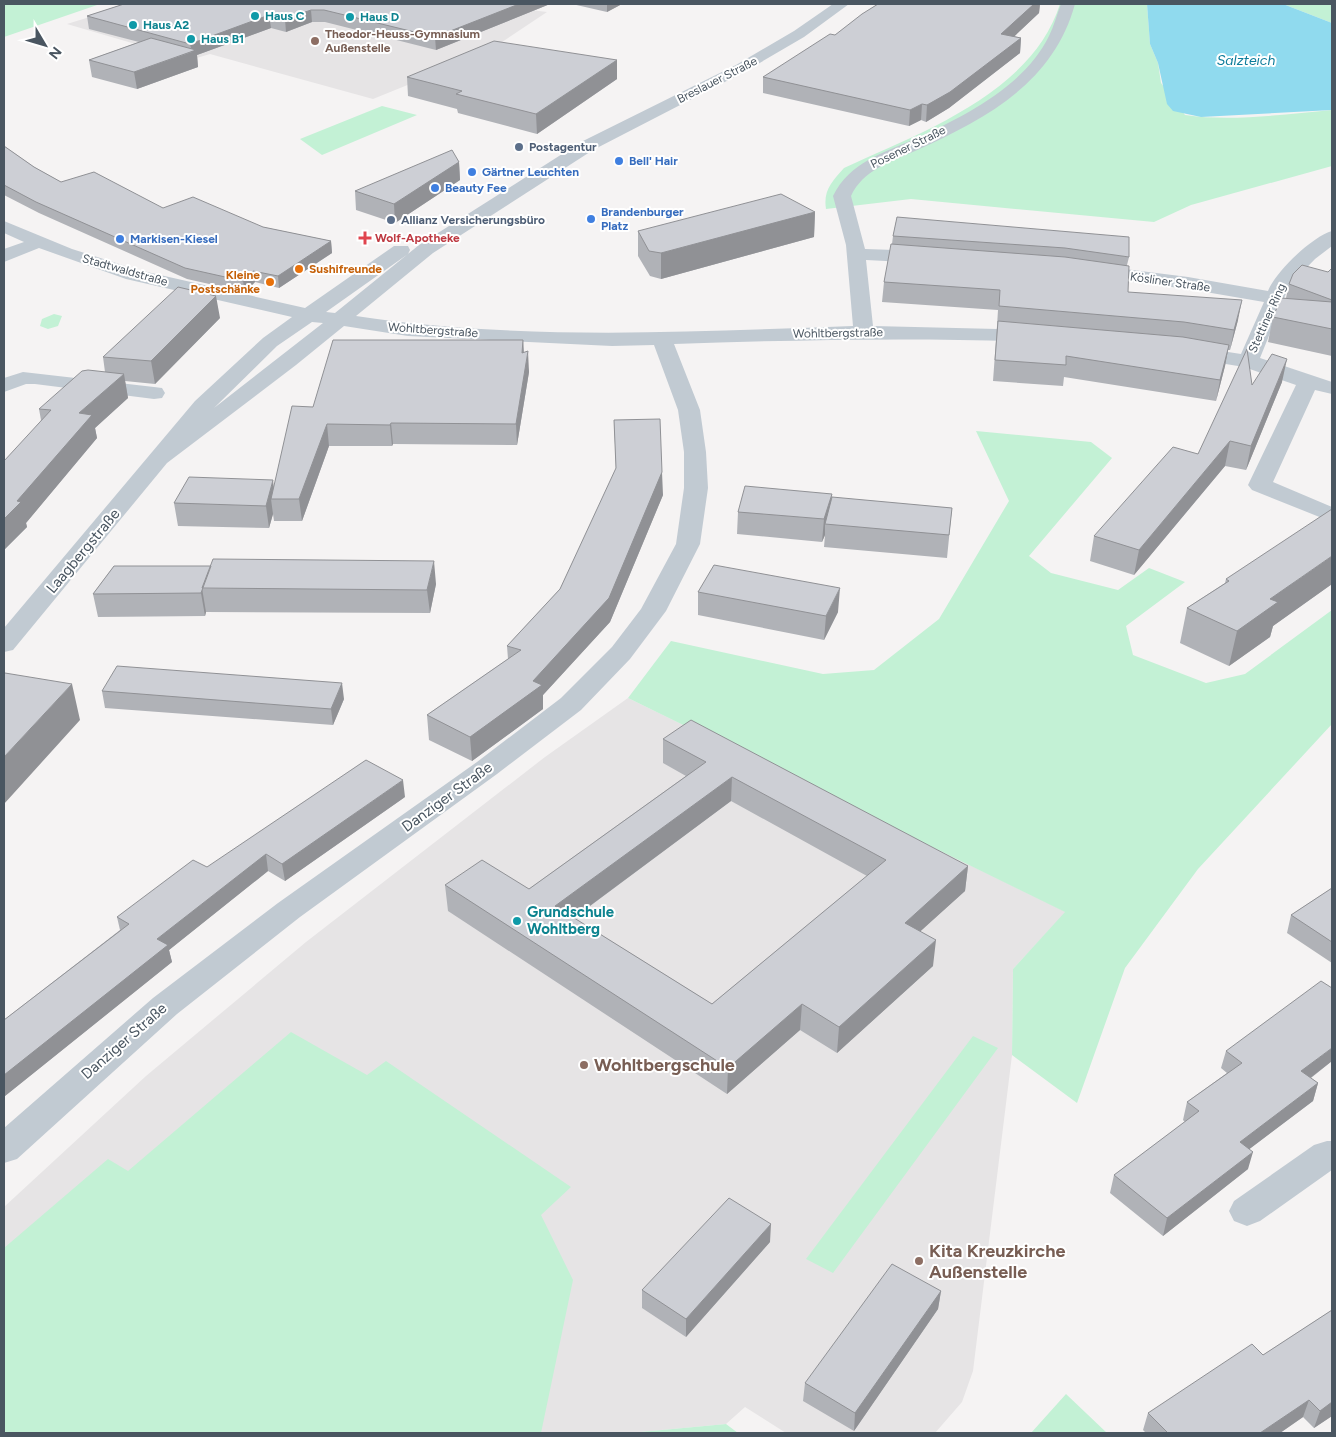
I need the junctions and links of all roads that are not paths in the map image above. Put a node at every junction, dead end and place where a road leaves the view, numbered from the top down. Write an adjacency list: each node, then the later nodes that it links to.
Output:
1 (842, 4): 3 (street, Breslauer Straße)
2 (1068, 4): 7 (street, Posener Straße)
3 (587, 146): 12 (street); 13 (street)
4 (4, 226): 6 (street, Stadtwaldstraße)
5 (1332, 237): 11 (street, Stettiner Ring)
6 (39, 242): 8 (street); 12 (street, Stadtwaldstraße)
7 (856, 254): 9 (street); 14 (street, Posener Straße)
8 (4, 256)
9 (940, 258)
10 (1074, 269): 11 (street, Kösliner Straße)
11 (1274, 298): 18 (street, Stettiner Ring)
12 (308, 315): 13 (street, Stadtwaldstraße); 23 (street, Laagbergstraße)
13 (338, 320): 16 (street, Wohltbergstraße); 23 (street, Laagbergstraße)
14 (864, 332): 15 (street, Wohltbergstraße); 16 (street, Wohltbergstraße)
15 (1050, 337)
16 (662, 338): 26 (street, Danziger Straße)
17 (1170, 349): 18 (street)
18 (1248, 361): 19 (street)
19 (1308, 382): 21 (street); 24 (street)
20 (4, 386): 22 (street)
21 (1332, 388)
22 (154, 393)
23 (161, 458): 25 (street, Laagbergstraße)
24 (1332, 516)
25 (4, 644)
26 (4, 1148)
27 (1332, 1155): 28 (street)
28 (1247, 1211)

